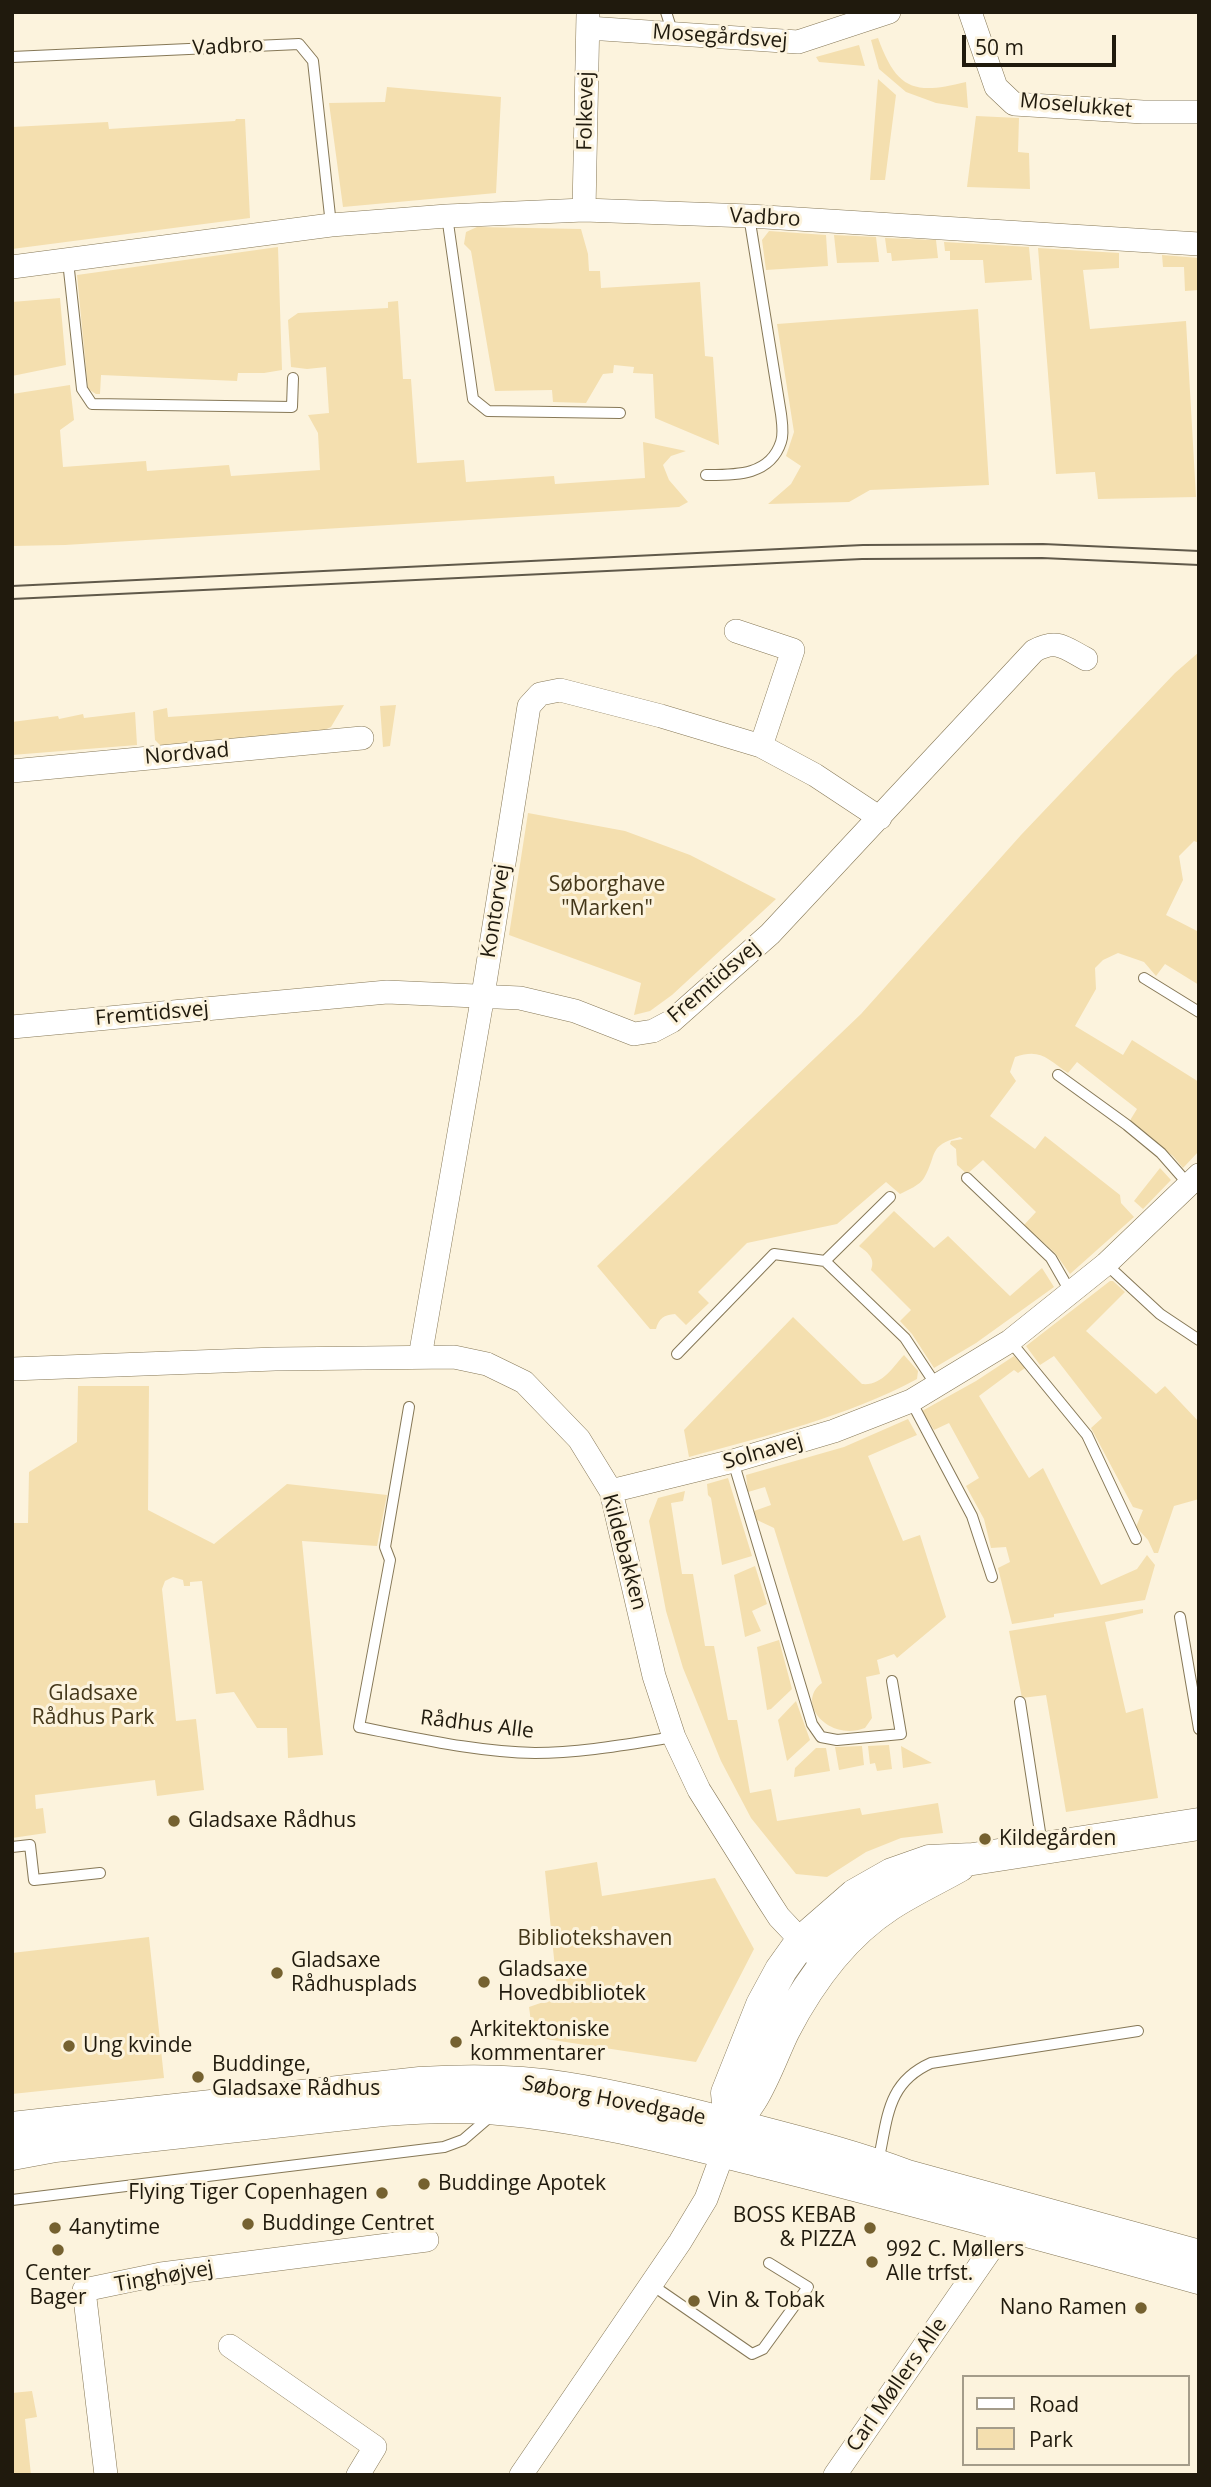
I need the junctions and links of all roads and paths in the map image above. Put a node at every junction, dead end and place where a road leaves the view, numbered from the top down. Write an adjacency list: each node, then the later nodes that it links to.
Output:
1 (889, 12): 4 (street, Mosegårdsvej)
2 (970, 12): 6 (street, Moselukket)
3 (588, 20): 4 (street, Mosegårdsvej); 7 (street, Folkevej)
4 (669, 23)
5 (12, 57): 10 (lane, Vadbro)
6 (1199, 112)
7 (584, 210): 8 (street, Vadbro); 9 (street, Vadbro)
8 (447, 216): 10 (street, Vadbro); 15 (lane)
9 (749, 216): 11 (street, Vadbro); 16 (lane)
10 (331, 225): 12 (street, Vadbro)
11 (1199, 244)
12 (68, 261): 13 (street, Vadbro); 14 (lane)
13 (12, 267)
14 (293, 378)
15 (620, 413)
16 (706, 475)
17 (736, 631): 20 (street)
18 (1086, 659): 22 (street, Fremtidsvej)
19 (362, 738): 21 (street, Nordvad)
20 (761, 746): 22 (street, Kontorvej); 24 (street, Kontorvej)
21 (12, 771)
22 (880, 818): 24 (street, Fremtidsvej)
23 (1144, 978): 25 (lane)
24 (483, 995): 26 (street, Fremtidsvej); 37 (street, Kontorvej)
25 (1199, 1012)
26 (12, 1027)
27 (1058, 1075): 29 (lane, Solnavej)
28 (967, 1178): 33 (lane)
29 (1194, 1180): 32 (street, Solnavej)
30 (890, 1197): 31 (lane)
31 (825, 1261): 36 (lane); 39 (lane)
32 (1106, 1264): 33 (street, Solnavej); 34 (lane)
33 (1071, 1293): 35 (street, Solnavej)
34 (1199, 1340)
35 (1010, 1341): 39 (street, Solnavej); 44 (lane)
36 (677, 1354)
37 (420, 1357): 38 (street, Kildebakken); 43 (street, Kildebakken)
38 (12, 1369)
39 (936, 1385): 40 (street, Solnavej)
40 (911, 1401): 42 (street, Solnavej); 45 (lane)
41 (409, 1407): 50 (lane, Rådhus Alle)
42 (733, 1461): 43 (street, Solnavej); 47 (lane)
43 (611, 1491): 50 (street, Kildebakken)
44 (1136, 1539)
45 (992, 1577)
46 (1180, 1617): 49 (lane)
47 (892, 1681)
48 (1020, 1702): 53 (lane)
49 (1199, 1729)
50 (674, 1737): 56 (street, Kildebakken)
51 (1199, 1824): 53 (street)
52 (12, 1847): 55 (lane)
53 (1043, 1848): 54 (street)
54 (973, 1859): 56 (street); 57 (street)
55 (100, 1873)
56 (801, 1942): 57 (street, Kildebakken); 61 (street)
57 (825, 1964): 61 (street)
58 (1138, 2031): 63 (lane)
59 (499, 2109): 61 (street, Søborg Hovedgade); 62 (street, Søborg Hovedgade); 65 (lane)
60 (12, 2128): 61 (street, Søborg Hovedgade)
61 (726, 2138): 63 (street, Søborg Hovedgade); 64 (street); 66 (street, Søborg Hovedgade); 71 (street)
62 (12, 2154)
63 (877, 2165): 64 (street, Søborg Hovedgade)
64 (907, 2176): 68 (street, Søborg Hovedgade)
65 (12, 2200)
66 (1007, 2226): 70 (street, Søborg Hovedgade); 76 (street, Carl Møllers Alle)
67 (428, 2240): 73 (street, Tinghøjvej)
68 (1199, 2256)
69 (769, 2263): 71 (lane)
70 (1199, 2278)
71 (652, 2285): 75 (street)
72 (230, 2346): 74 (street)
73 (106, 2475)
74 (358, 2475)
75 (521, 2475)
76 (835, 2475)

